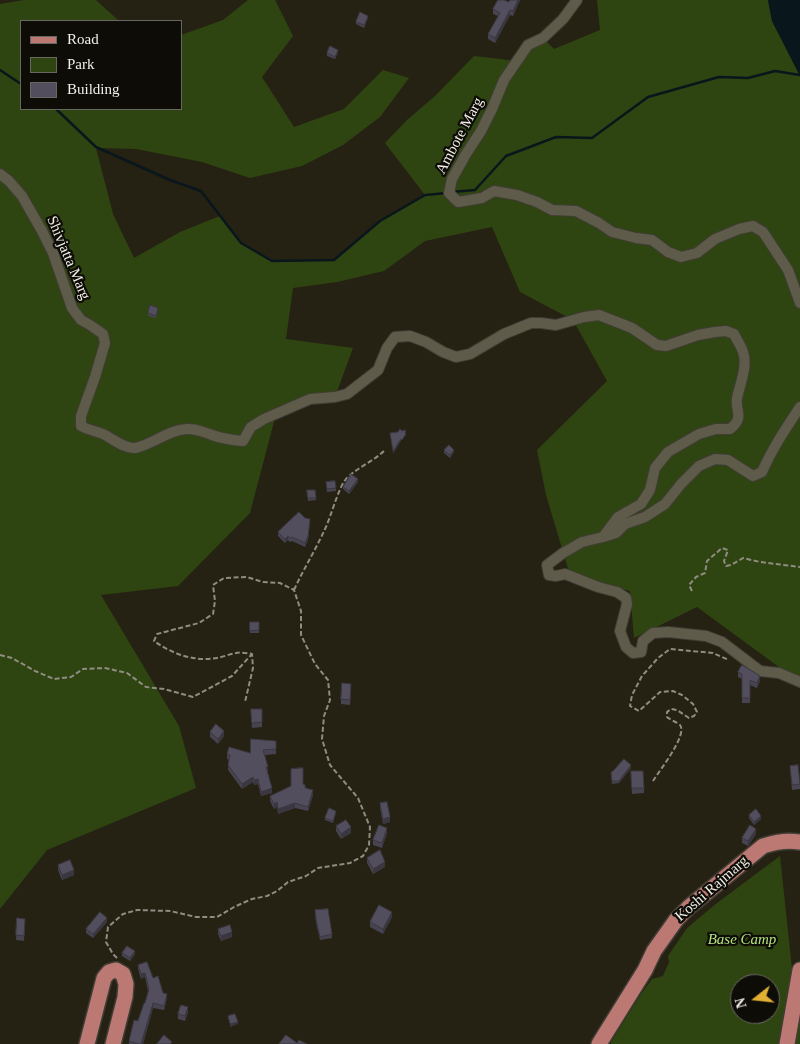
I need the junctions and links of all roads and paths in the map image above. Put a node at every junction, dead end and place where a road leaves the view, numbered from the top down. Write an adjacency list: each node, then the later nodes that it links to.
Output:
1 (577, 0): 3 (street, Ambote Marg)
2 (0, 174): 6 (street, Shivjatta Marg)
3 (800, 303)
4 (800, 407): 6 (street)
5 (385, 450): 8 (path)
6 (602, 537): 13 (street)
7 (800, 566): 9 (path)
8 (294, 590): 10 (path); 18 (path)
9 (692, 591)
10 (252, 654): 11 (path); 14 (path)
11 (0, 655)
12 (730, 661): 15 (path)
13 (800, 682)
14 (245, 702)
15 (653, 780)
16 (800, 842): 22 (main road, Koshi Rajmarg)
17 (800, 970): 19 (main road)
18 (123, 974): 20 (main road); 21 (main road)
19 (798, 997): 23 (main road)
20 (87, 1044)
21 (113, 1044)
22 (598, 1044)
23 (787, 1044)

